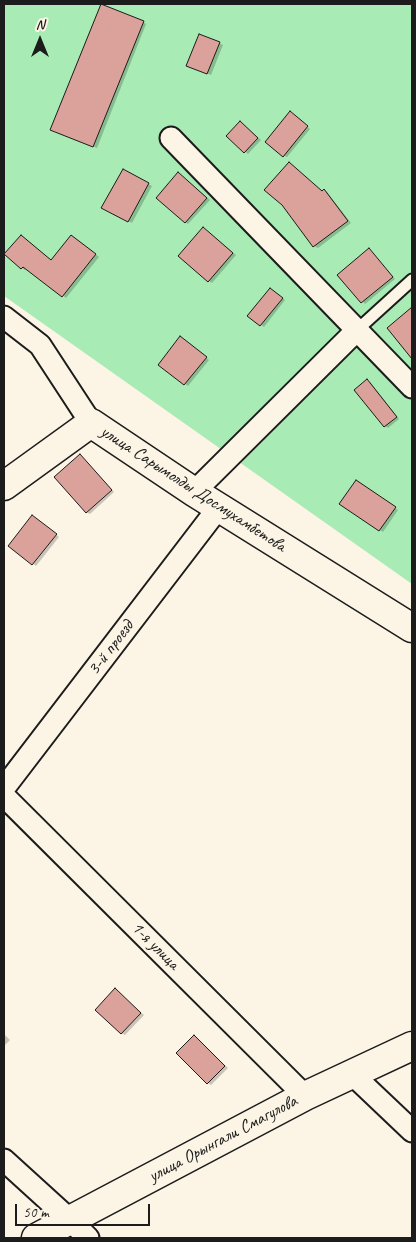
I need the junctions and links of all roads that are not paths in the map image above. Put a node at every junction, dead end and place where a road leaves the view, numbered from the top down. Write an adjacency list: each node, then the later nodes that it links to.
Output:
1 (171, 138): 4 (street)
2 (412, 280): 4 (lane)
3 (4, 317): 6 (street, улица Сарымолды Досмухамбетова)
4 (357, 330): 5 (street); 8 (street)
5 (412, 387)
6 (91, 423): 7 (street); 8 (street, улица Сарымолды Досмухамбетова)
7 (4, 486)
8 (194, 492): 9 (street, улица Сарымолды Досмухамбетова)
9 (218, 507): 10 (street, улица Сарымолды Досмухамбетова); 11 (street, 3-й проезд)
10 (412, 628)
11 (4, 788)
12 (4, 796): 15 (street, 1-я улица)
13 (412, 1046): 14 (street, улица Орынгали Смагулова)
14 (351, 1073): 15 (street, улица Орынгали Смагулова); 16 (street)
15 (305, 1096): 18 (street, улица Орынгали Смагулова)
16 (412, 1131)
17 (4, 1160): 18 (street)
18 (79, 1229): 19 (street, улица Орынгали Смагулова)
19 (36, 1238)

